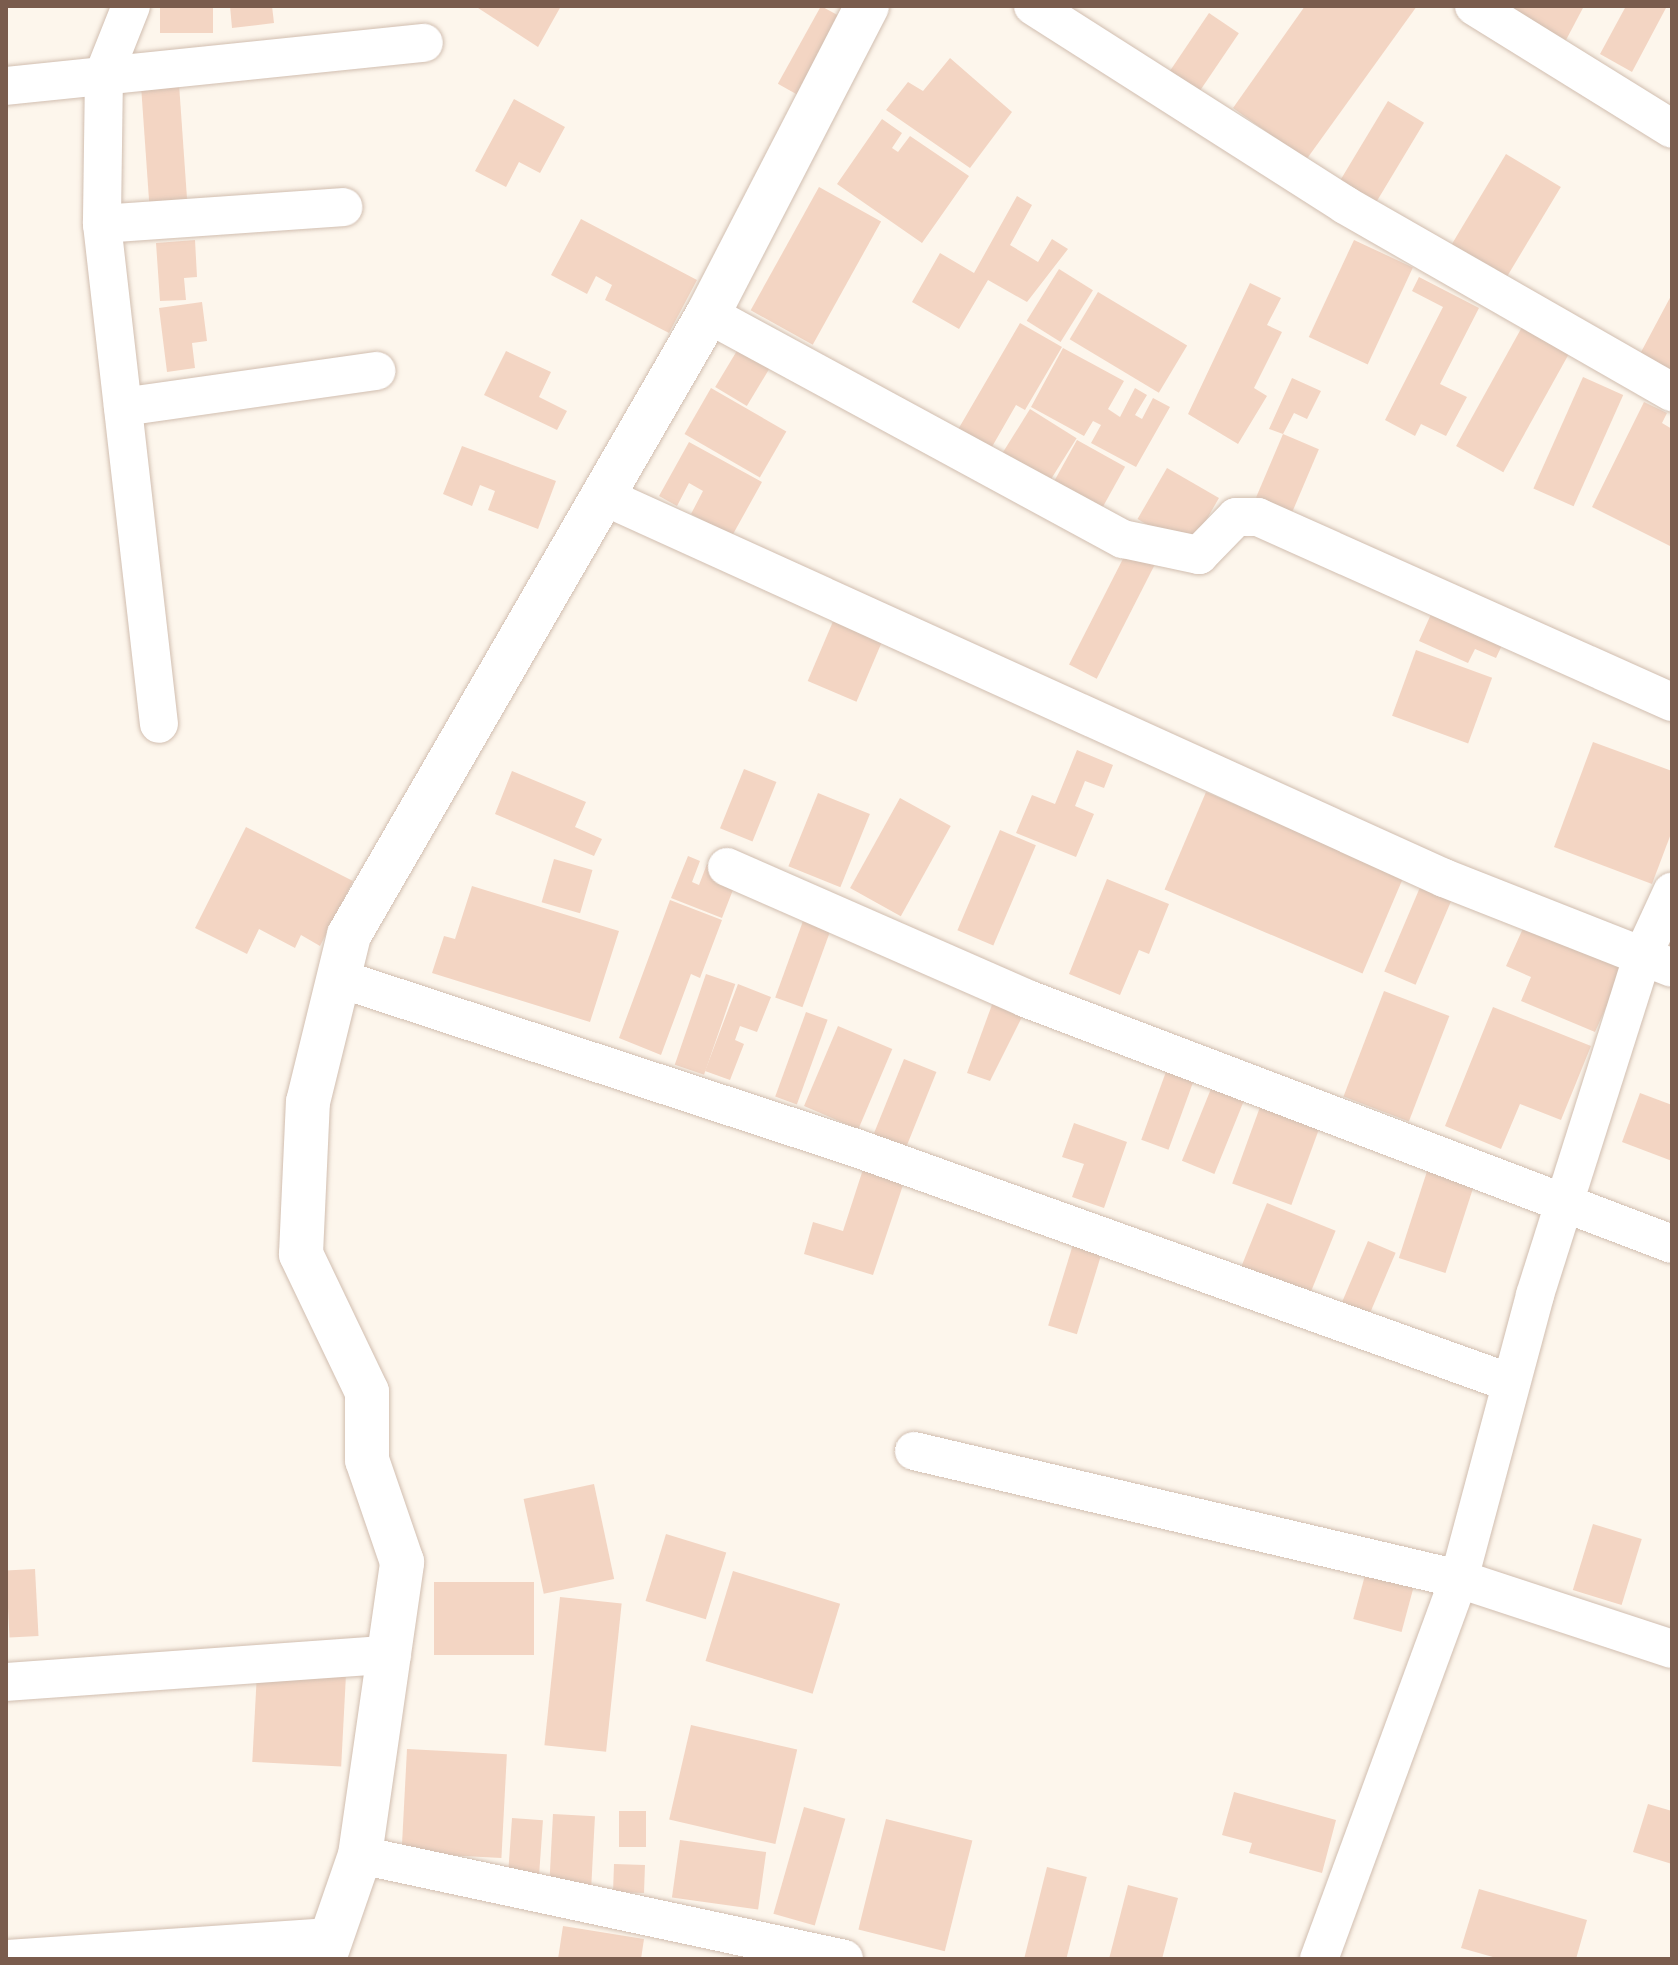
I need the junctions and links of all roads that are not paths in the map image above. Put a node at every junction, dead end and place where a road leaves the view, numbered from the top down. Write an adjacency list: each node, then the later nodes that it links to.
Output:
1 (131, 6): 6 (street)
2 (867, 6): 11 (street)
3 (1033, 6): 13 (street)
4 (1474, 6): 8 (street)
5 (424, 43): 6 (street)
6 (104, 74): 7 (street); 10 (street)
7 (6, 86)
8 (1672, 129)
9 (343, 207): 10 (street)
10 (102, 224): 14 (street)
11 (708, 314): 15 (street); 16 (street)
12 (376, 371): 14 (street)
13 (1672, 392)
14 (123, 407): 17 (street)
15 (603, 496): 20 (street); 21 (street)
16 (1672, 702)
17 (159, 724)
18 (727, 867): 22 (street)
19 (1672, 892): 20 (street)
20 (1657, 963): 22 (street)
21 (338, 978): 24 (street); 28 (street)
22 (1569, 1203): 23 (street); 24 (street)
23 (1672, 1244)
24 (1511, 1383): 26 (street)
25 (914, 1451): 26 (street)
26 (1459, 1579): 27 (street); 34 (street)
27 (1672, 1649)
28 (392, 1654): 29 (street); 30 (street)
29 (6, 1682)
30 (360, 1855): 31 (street); 33 (street)
31 (326, 1948): 32 (street)
32 (6, 1959)
33 (844, 1959)
34 (1319, 1959)

